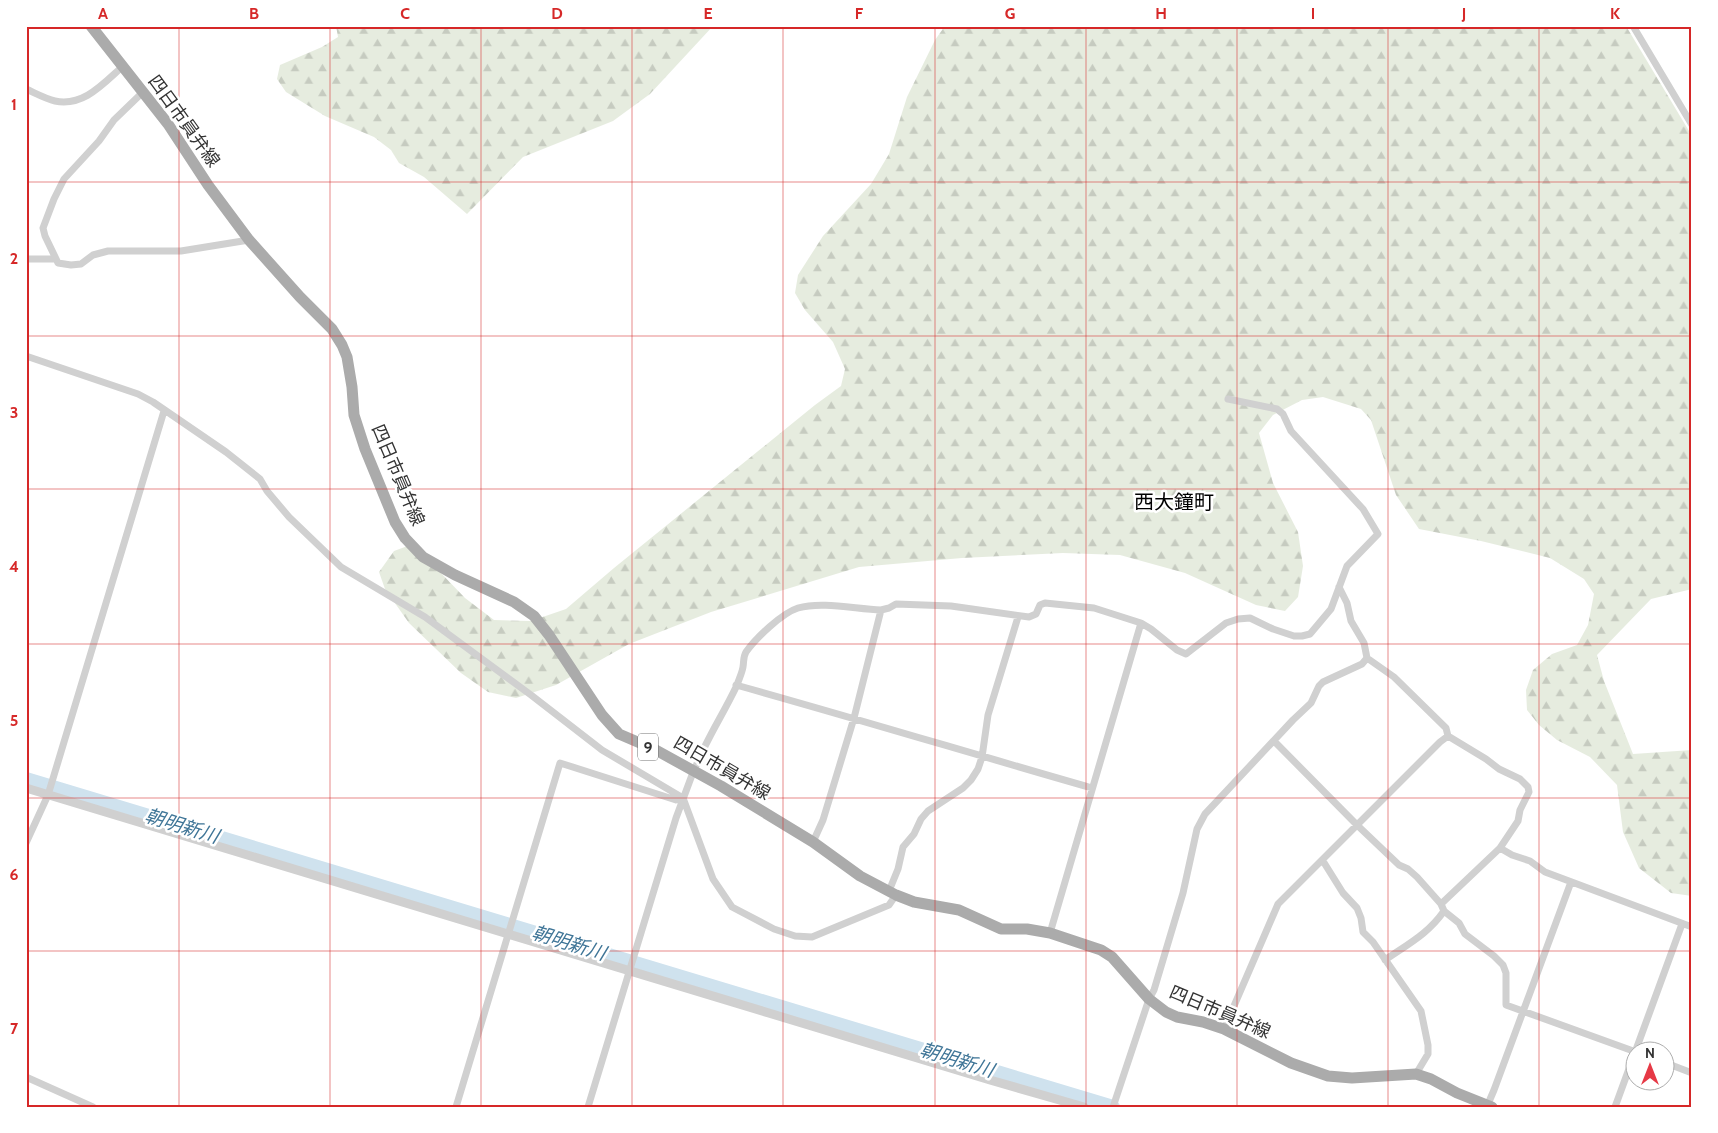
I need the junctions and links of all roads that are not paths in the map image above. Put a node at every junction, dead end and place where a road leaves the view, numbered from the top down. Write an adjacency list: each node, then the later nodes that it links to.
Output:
1 (92, 26): 3 (main road, 四日市員弁線 / 9)
2 (1633, 26): 6 (street)
3 (122, 67): 4 (street); 5 (main road, 四日市員弁線 / 9)
4 (26, 89)
5 (143, 92): 7 (main road, 四日市員弁線 / 9); 9 (street)
6 (1692, 124)
7 (250, 240): 9 (street); 24 (main road, 四日市員弁線 / 9)
8 (26, 259): 9 (street)
9 (56, 259)
10 (26, 356): 12 (street)
11 (1228, 399): 13 (street)
12 (164, 411): 27 (street); 28 (street)
13 (1337, 590): 16 (street); 17 (street)
14 (881, 610): 15 (street); 18 (street); 19 (street)
15 (1018, 617): 16 (street); 22 (street)
16 (1141, 623): 26 (street)
17 (1367, 658): 20 (street); 21 (street)
18 (736, 685): 19 (street); 24 (street)
19 (854, 718): 22 (street); 30 (street)
20 (1448, 736): 29 (street); 32 (street)
21 (1274, 742): 29 (street); 43 (street)
22 (982, 757): 26 (street); 35 (street)
23 (692, 775): 28 (street)
24 (721, 786): 30 (main road, 四日市員弁線 / 9)
25 (26, 788): 27 (street)
26 (1092, 788): 40 (street)
27 (50, 789): 31 (street); 39 (street)
28 (683, 798): 35 (street); 39 (street); 42 (street)
29 (1358, 825): 33 (street); 36 (street)
30 (813, 842): 35 (main road, 四日市員弁線 / 9)
31 (26, 843)
32 (1500, 848): 34 (street); 36 (street)
33 (1323, 861): 41 (street); 45 (street)
34 (1571, 882): 37 (street); 44 (street)
35 (892, 893): 40 (main road, 四日市員弁線 / 9)
36 (1442, 907): 41 (street); 44 (street)
37 (1682, 924): 38 (street); 46 (street)
38 (1692, 927)
39 (511, 929): 42 (street); 56 (street)
40 (1050, 932): 43 (main road, 四日市員弁線 / 9)
41 (1385, 960): 50 (street)
42 (630, 968): 57 (street); 58 (street)
43 (1149, 999): 45 (main road, 四日市員弁線 / 9); 53 (street)
44 (1523, 1010): 47 (street); 54 (street)
45 (1224, 1029): 50 (main road, 四日市員弁線 / 9)
46 (1639, 1040)
47 (1626, 1049)
48 (1676, 1067): 49 (street)
49 (1692, 1073)
50 (1416, 1074): 54 (main road, 四日市員弁線 / 9)
51 (26, 1077): 55 (street)
52 (1626, 1077): 59 (street)
53 (1114, 1105)
54 (1490, 1106)
55 (93, 1107)
56 (456, 1107)
57 (588, 1107)
58 (1084, 1107)
59 (1615, 1107)

